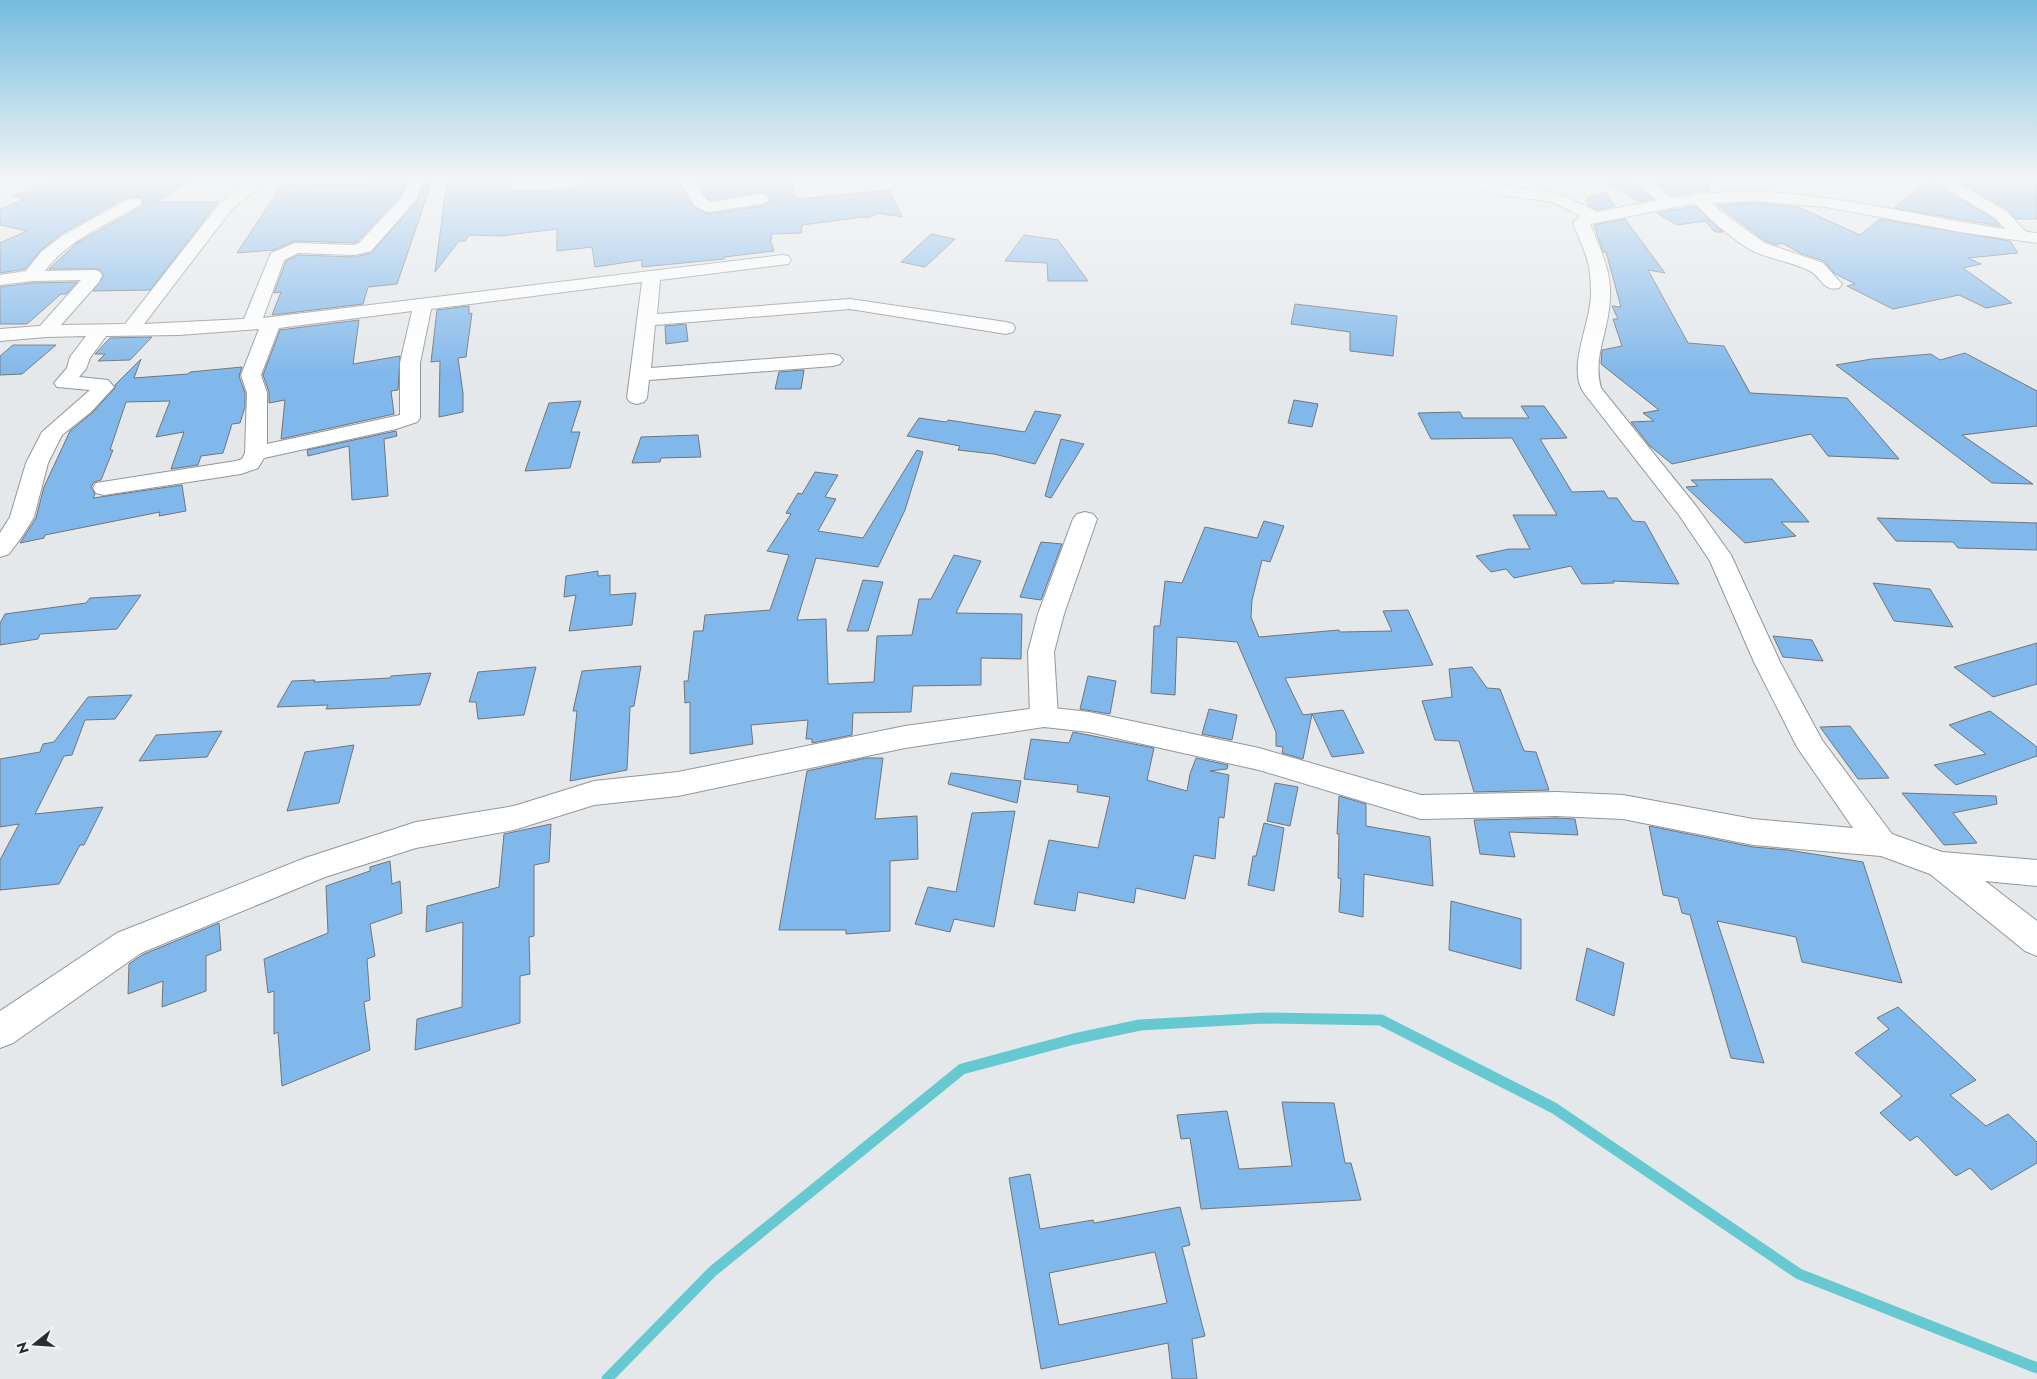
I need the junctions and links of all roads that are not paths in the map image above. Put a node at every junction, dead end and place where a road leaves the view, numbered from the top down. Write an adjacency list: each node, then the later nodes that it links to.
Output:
1 (61, 245): 7 (street)
2 (195, 245): 17 (street)
3 (366, 245): 13 (street)
4 (1590, 245): 27 (street)
5 (1756, 245): 10 (street)
6 (782, 260): 8 (street)
7 (32, 276): 9 (street); 15 (street)
8 (652, 277): 11 (street); 12 (street)
9 (0, 280)
10 (1833, 284)
11 (423, 303): 13 (street); 22 (street)
12 (646, 320): 14 (street); 20 (street)
13 (261, 324): 17 (street); 22 (street)
14 (1006, 328)
15 (46, 331): 16 (street); 18 (street)
16 (100, 331): 17 (street); 25 (street)
17 (129, 331)
18 (0, 335)
19 (833, 360): 20 (street)
20 (639, 374): 21 (street)
21 (637, 398)
22 (256, 453): 23 (street)
23 (104, 488)
24 (1085, 519): 26 (street)
25 (0, 549)
26 (1044, 716): 27 (street); 31 (street)
27 (1880, 843): 28 (street)
28 (1941, 865): 29 (street); 30 (street)
29 (2037, 873)
30 (2037, 941)
31 (0, 1031)

